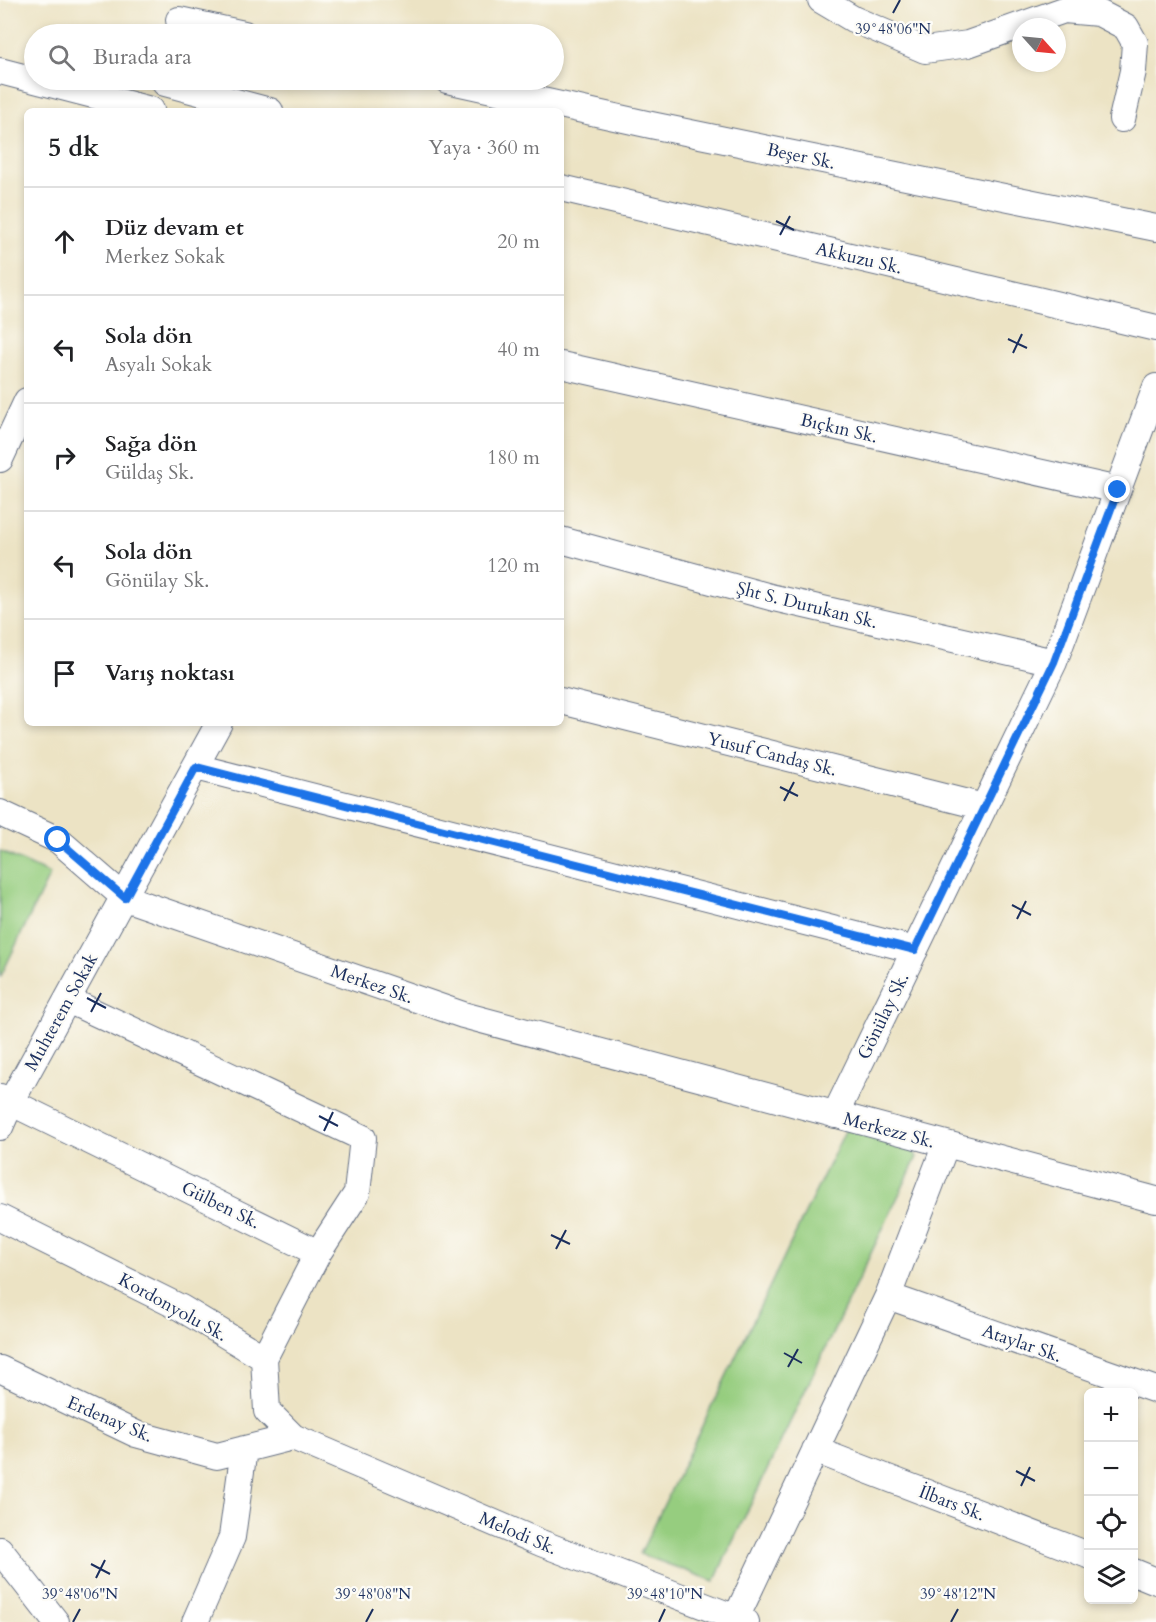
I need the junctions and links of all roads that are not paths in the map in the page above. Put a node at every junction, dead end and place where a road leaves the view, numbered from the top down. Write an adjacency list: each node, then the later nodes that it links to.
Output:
1 (821, 0): 13 (street)
2 (181, 18): 3 (street)
3 (205, 24)
4 (0, 71): 5 (street)
5 (24, 77)
6 (72, 90): 10 (street)
7 (161, 90): 11 (street)
8 (196, 90): 12 (street)
9 (492, 90): 15 (street, Beşer Sk.)
10 (140, 108)
11 (152, 108)
12 (260, 108)
13 (1122, 119)
14 (564, 189): 16 (street, Akkuzu Sk.)
15 (1156, 228)
16 (1156, 328)
17 (564, 366): 21 (street, Bıçkın Sk.)
18 (1156, 387): 21 (street, Gönülay Sk.)
19 (24, 407): 20 (street)
20 (0, 459)
21 (1118, 490): 23 (street, Gönülay Sk.)
22 (564, 541): 23 (street, Şht S. Durukan Sk.)
23 (1054, 662): 27 (street, Gönülay Sk.)
24 (564, 701): 27 (street, Yusuf Candaş Sk.)
25 (217, 726): 26 (street, Muhterem Sokak)
26 (196, 767): 29 (street, Muhterem Sokak); 30 (street)
27 (984, 807): 30 (street, Gönülay Sk.)
28 (0, 813): 29 (street)
29 (125, 898): 31 (street, Muhterem Sokak); 32 (street, Merkez Sk.)
30 (915, 950): 34 (street, Gönülay Sk.)
31 (68, 1000): 33 (street, Muhterem Sokak); 39 (street)
32 (623, 1060): 34 (street, Merkezz Sk.)
33 (5, 1099): 35 (street, Muhterem Sokak); 39 (street, Gülben Sk.)
34 (835, 1115): 36 (street, Merkezz Sk.)
35 (0, 1127)
36 (946, 1144): 37 (street, Merkezz Sk.); 40 (street)
37 (1156, 1200)
38 (0, 1218): 41 (street, Kordonyolu Sk.)
39 (318, 1253): 41 (street)
40 (888, 1296): 43 (street, Ataylar Sk.); 46 (street)
41 (264, 1358): 44 (street)
42 (0, 1369): 45 (street, Erdenay Sk.)
43 (1156, 1390)
44 (293, 1437): 45 (street, Erdenay Sk.); 51 (street, Melodi Sk.)
45 (244, 1449): 53 (street)
46 (815, 1450): 48 (street, İlbars Sk.); 51 (street)
47 (0, 1550): 52 (street)
48 (1084, 1553)
49 (1138, 1574): 50 (street)
50 (1156, 1581)
51 (741, 1620)
52 (56, 1622)
53 (195, 1622)

